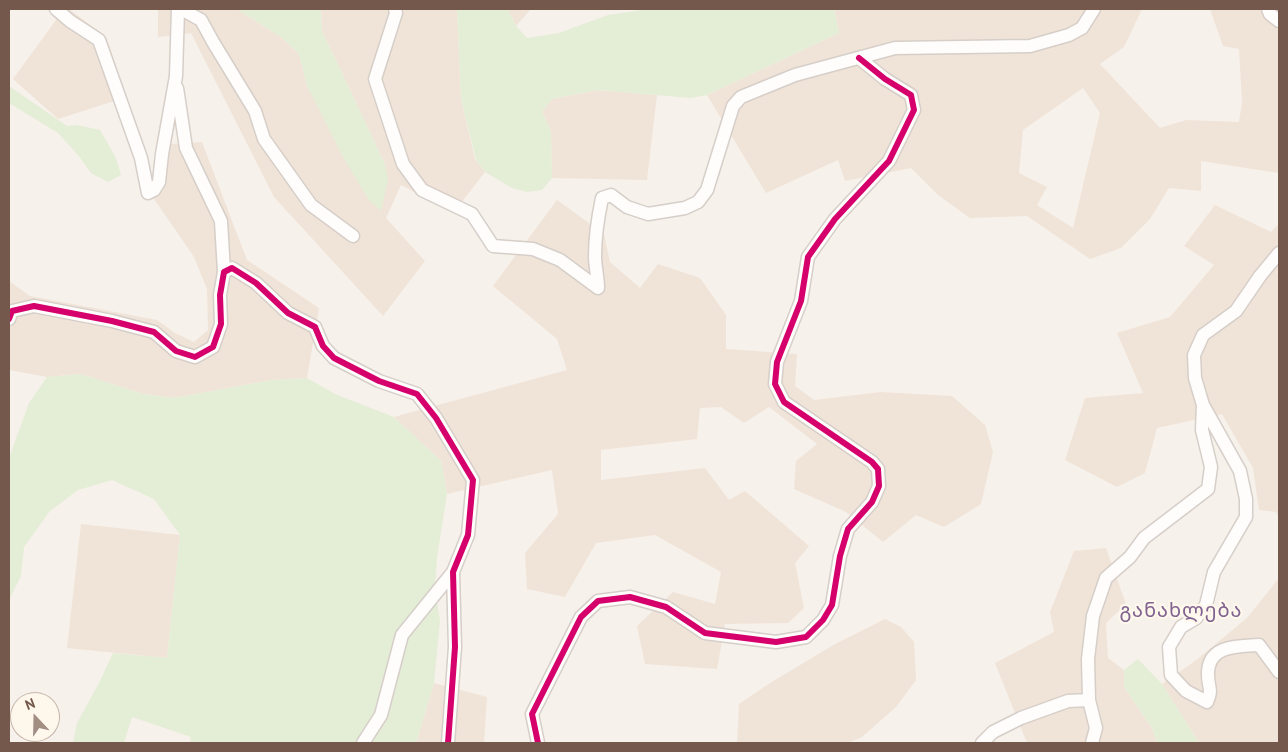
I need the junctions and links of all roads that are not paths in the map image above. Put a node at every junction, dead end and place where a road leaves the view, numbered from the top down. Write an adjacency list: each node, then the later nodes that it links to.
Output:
1 (56, 9): 8 (street)
2 (180, 9): 8 (street); 9 (street)
3 (396, 9): 7 (street)
4 (1094, 9): 7 (street)
5 (1268, 9): 6 (street)
6 (1279, 21)
7 (859, 58): 19 (street)
8 (176, 76): 11 (street)
9 (353, 236)
10 (1279, 253): 13 (street)
11 (224, 272): 12 (street); 14 (street)
12 (9, 319)
13 (1203, 405): 15 (street); 16 (street)
14 (453, 572): 17 (street); 18 (street)
15 (1279, 672)
16 (1089, 700): 20 (street); 21 (street)
17 (363, 743)
18 (448, 743)
19 (538, 743)
20 (982, 743)
21 (1092, 743)

